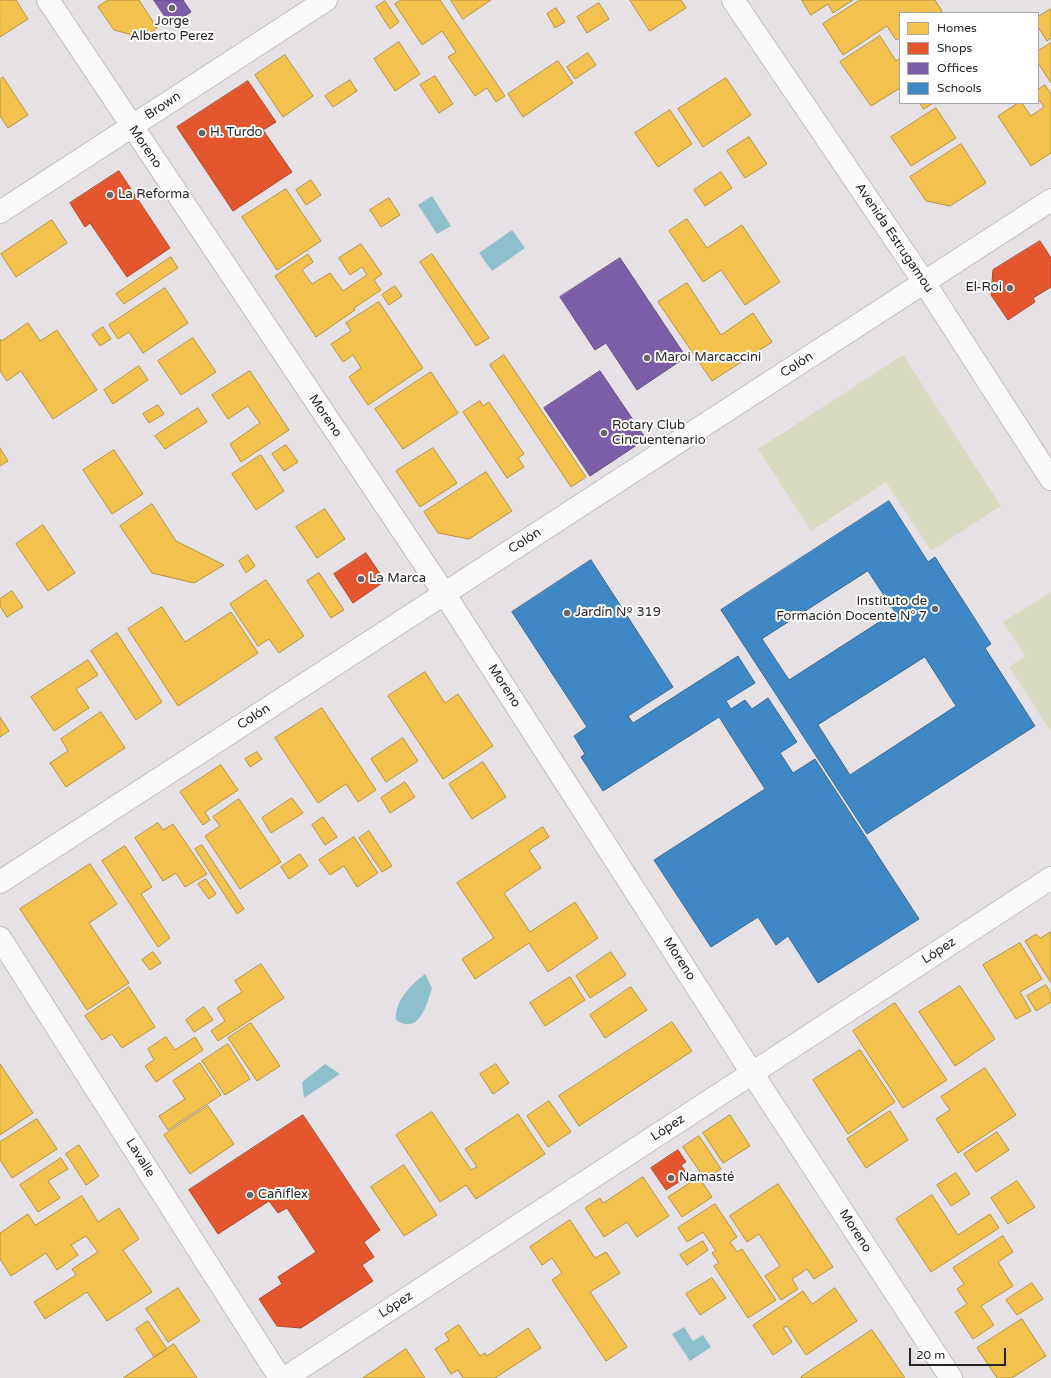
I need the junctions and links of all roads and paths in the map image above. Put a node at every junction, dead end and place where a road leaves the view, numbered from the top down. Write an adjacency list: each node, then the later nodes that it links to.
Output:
1 (48, 0): 4 (street, Moreno)
2 (326, 0): 4 (street, Brown)
3 (733, 0): 7 (street, Avenida Estrugamou)
4 (131, 126): 6 (street, Brown); 9 (street, Moreno)
5 (1051, 200): 7 (street, Colón)
6 (0, 212)
7 (924, 282): 8 (street, Avenida Estrugamou); 9 (street, Colón)
8 (1051, 479)
9 (444, 593): 11 (street, Colón); 13 (street, Moreno)
10 (1051, 878): 13 (street, López)
11 (0, 882)
12 (0, 938): 14 (street, Lavalle)
13 (752, 1073): 15 (street, López); 16 (street, Moreno)
14 (280, 1378)
15 (285, 1378)
16 (951, 1378)

